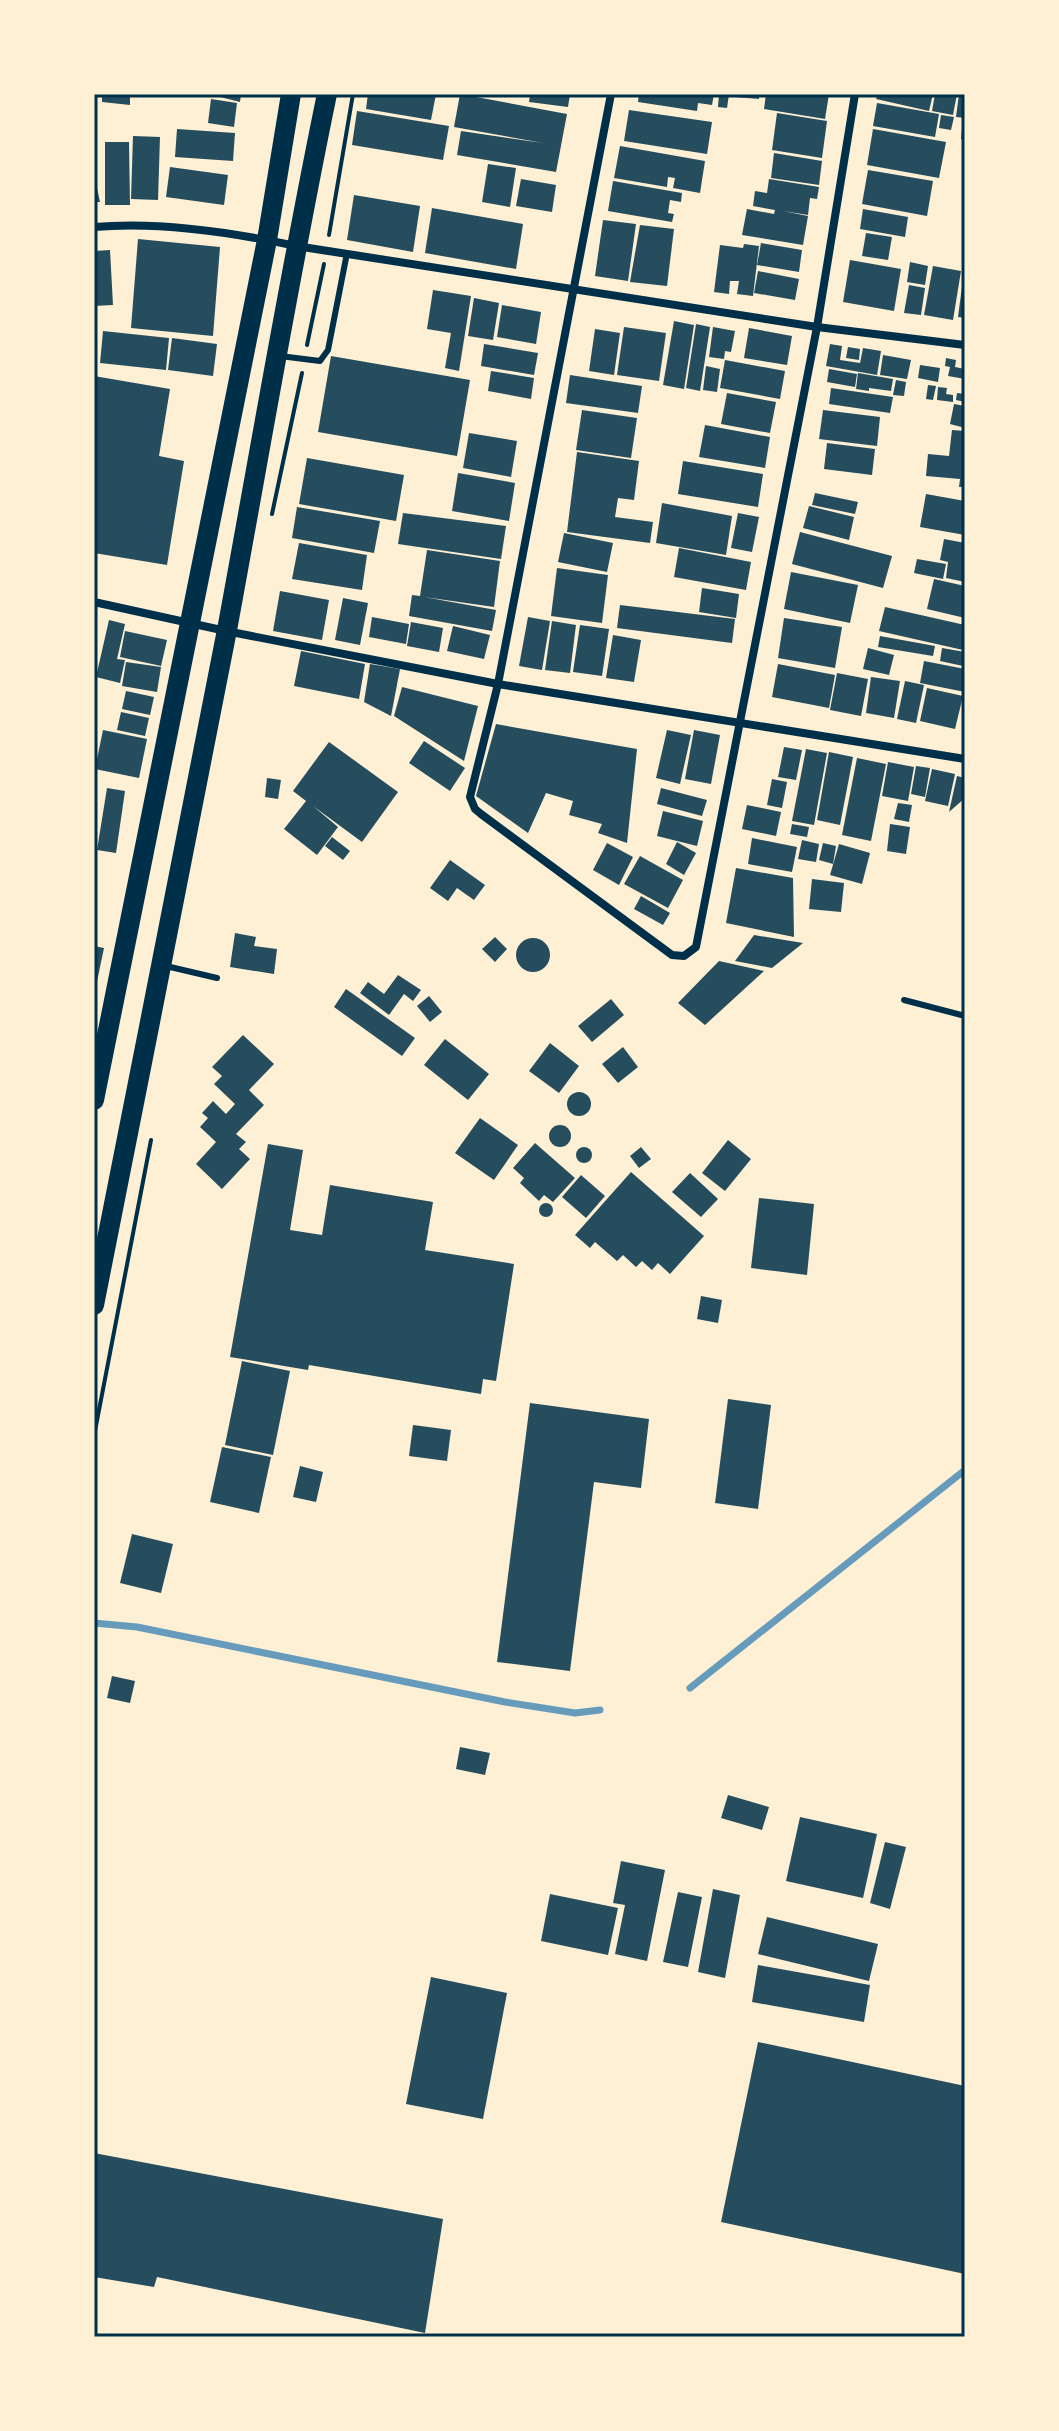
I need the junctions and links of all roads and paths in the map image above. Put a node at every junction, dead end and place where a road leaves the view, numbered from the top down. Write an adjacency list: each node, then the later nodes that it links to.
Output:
1 (291, 94): 6 (highway)
2 (327, 94): 7 (highway)
3 (611, 94): 9 (street)
4 (855, 94): 10 (street)
5 (94, 227): 6 (street)
6 (267, 240): 7 (street); 14 (highway)
7 (296, 246): 8 (street); 12 (highway)
8 (347, 253): 9 (street); 12 (lane)
9 (575, 289): 10 (street); 16 (street)
10 (817, 327): 11 (street); 17 (street)
11 (965, 345)
12 (278, 356): 15 (highway)
13 (94, 602): 14 (street)
14 (189, 623): 15 (street); 23 (highway)
15 (226, 631): 16 (street); 19 (highway)
16 (498, 684): 17 (street); 17 (street)
17 (739, 724): 18 (street)
18 (965, 759)
19 (161, 964): 20 (lane); 24 (highway)
20 (217, 978)
21 (904, 1000): 22 (lane)
22 (965, 1016)
23 (94, 1100)
24 (94, 1305)

